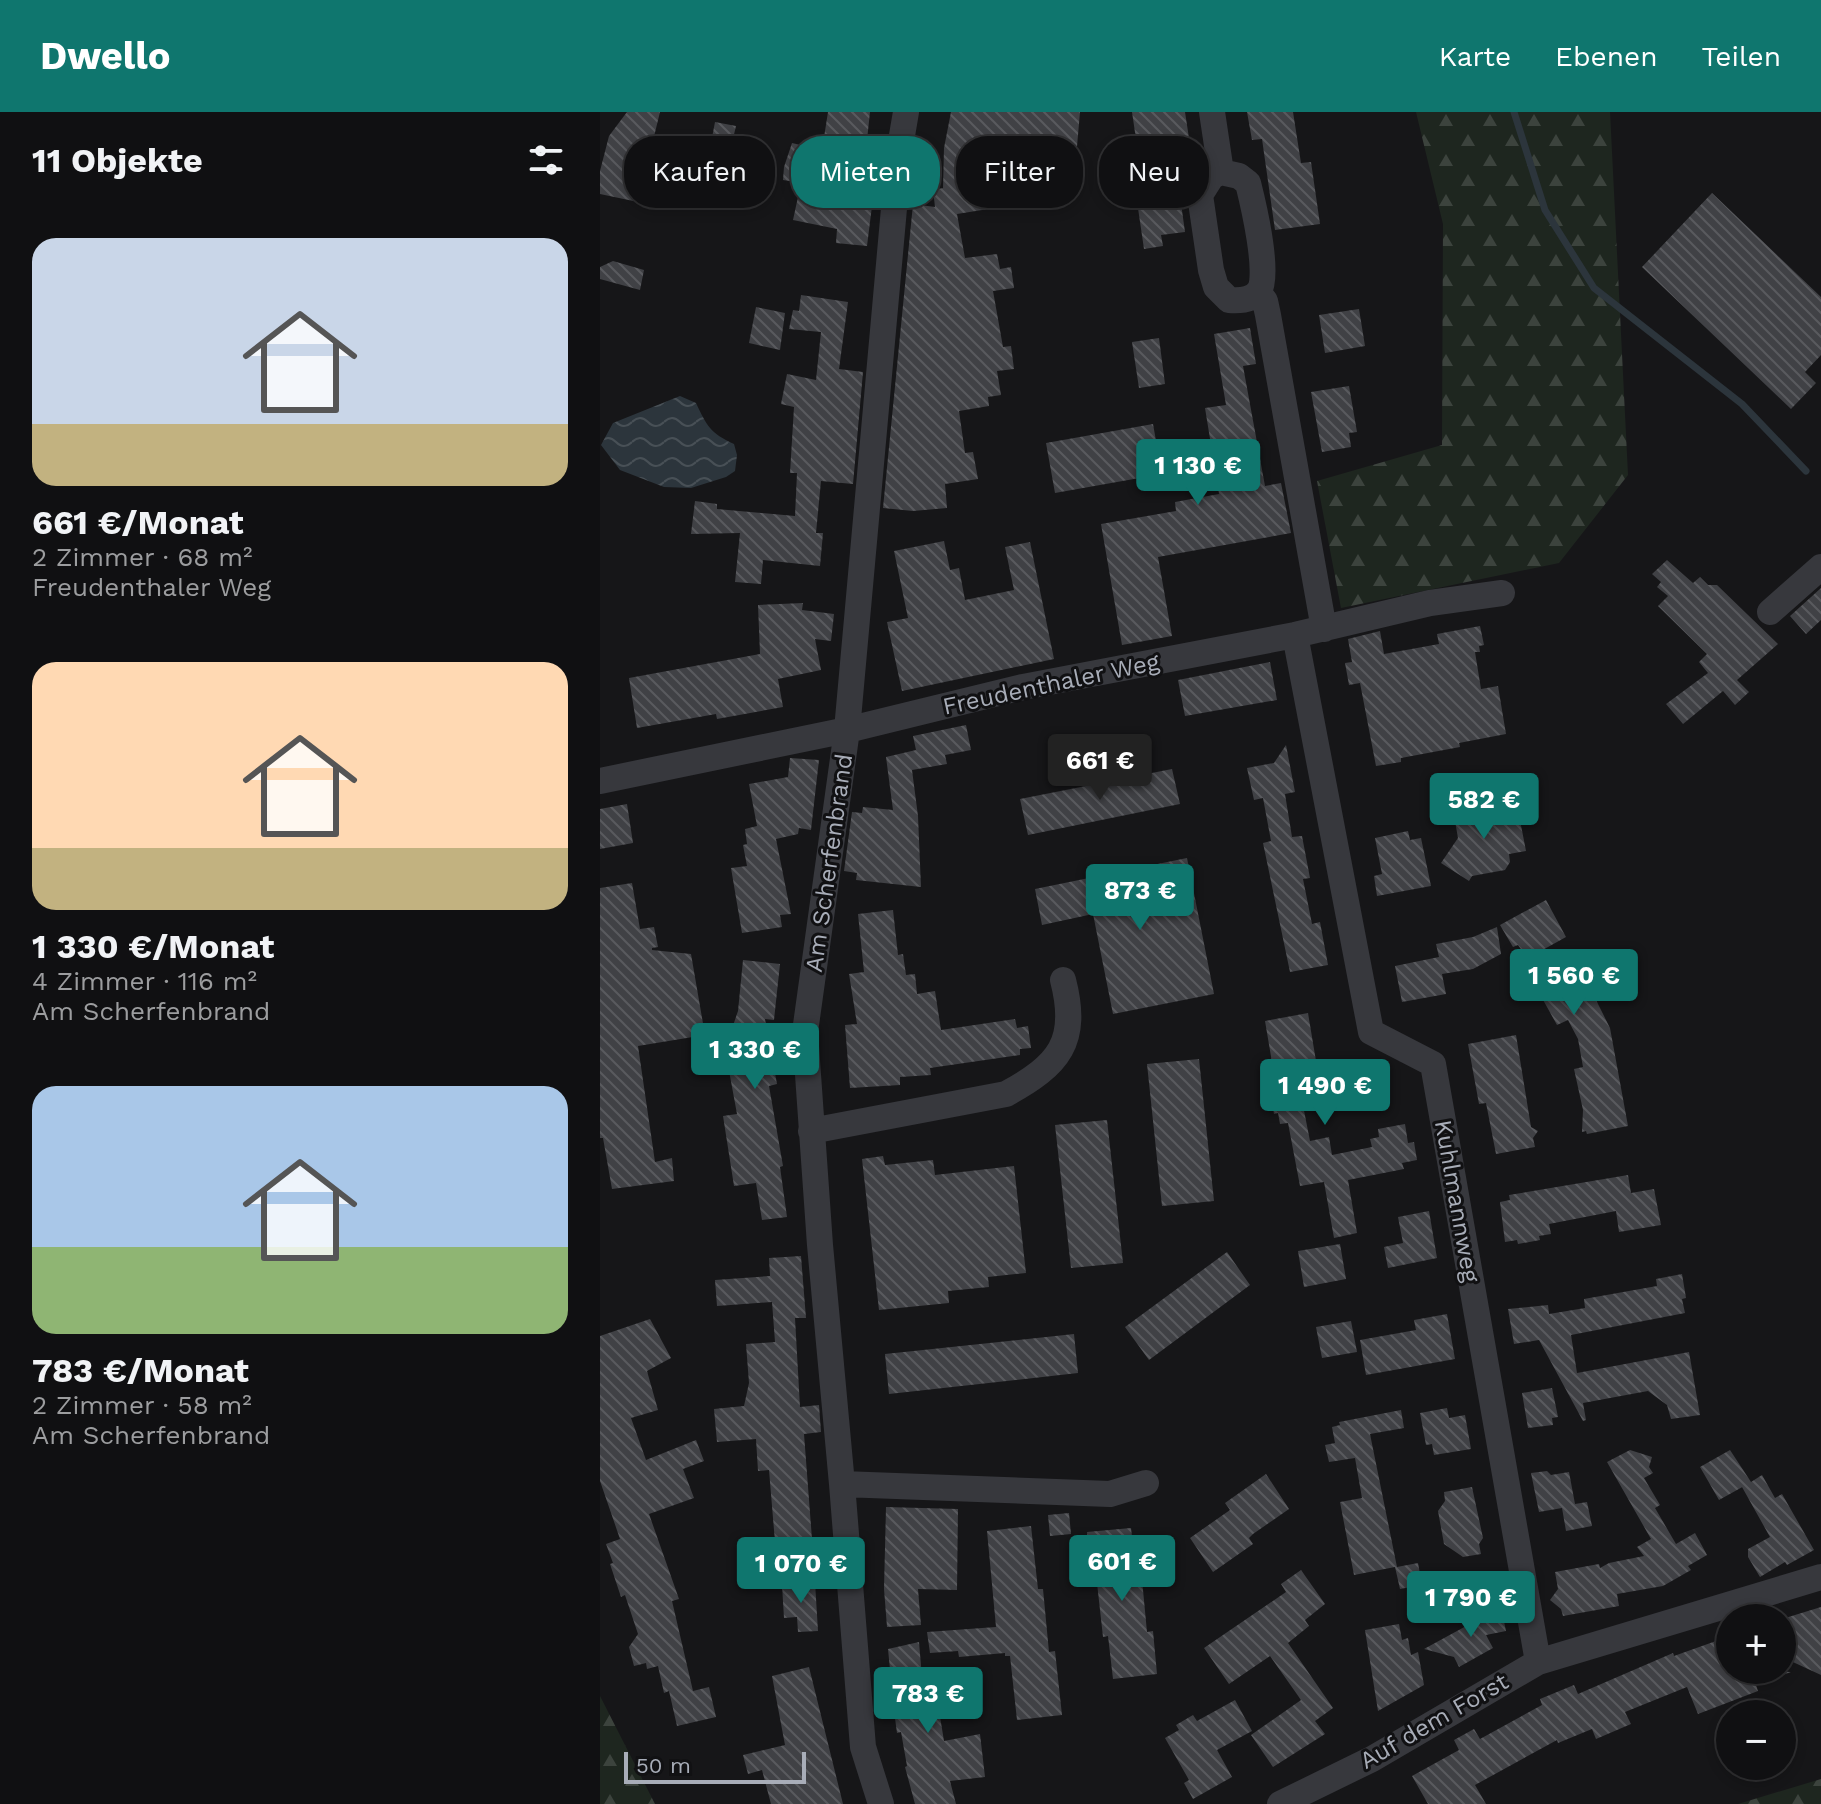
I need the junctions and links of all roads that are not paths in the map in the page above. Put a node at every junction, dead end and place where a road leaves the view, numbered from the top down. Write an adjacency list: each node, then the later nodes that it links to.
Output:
1 (906, 112): 10 (street, Am Scherfenbrand)
2 (1212, 112): 3 (street)
3 (1221, 172): 4 (street); 4 (street)
4 (1258, 292): 8 (street)
5 (1821, 567): 7 (street)
6 (1502, 593): 8 (street, Freudenthaler Weg)
7 (1770, 612)
8 (1324, 629): 9 (street, Freudenthaler Weg)
9 (1295, 635): 10 (street, Freudenthaler Weg); 17 (street, Kuhlmannweg)
10 (847, 730): 11 (street, Freudenthaler Weg); 13 (street, Am Scherfenbrand)
11 (600, 781)
12 (1063, 980): 13 (street)
13 (811, 1131): 15 (street, Am Scherfenbrand)
14 (1146, 1483): 15 (street)
15 (842, 1484): 18 (street, Am Scherfenbrand)
16 (1821, 1577): 17 (street, Auf dem Forst)
17 (1538, 1662): 19 (street, Auf dem Forst)
18 (881, 1804)
19 (1280, 1804)

